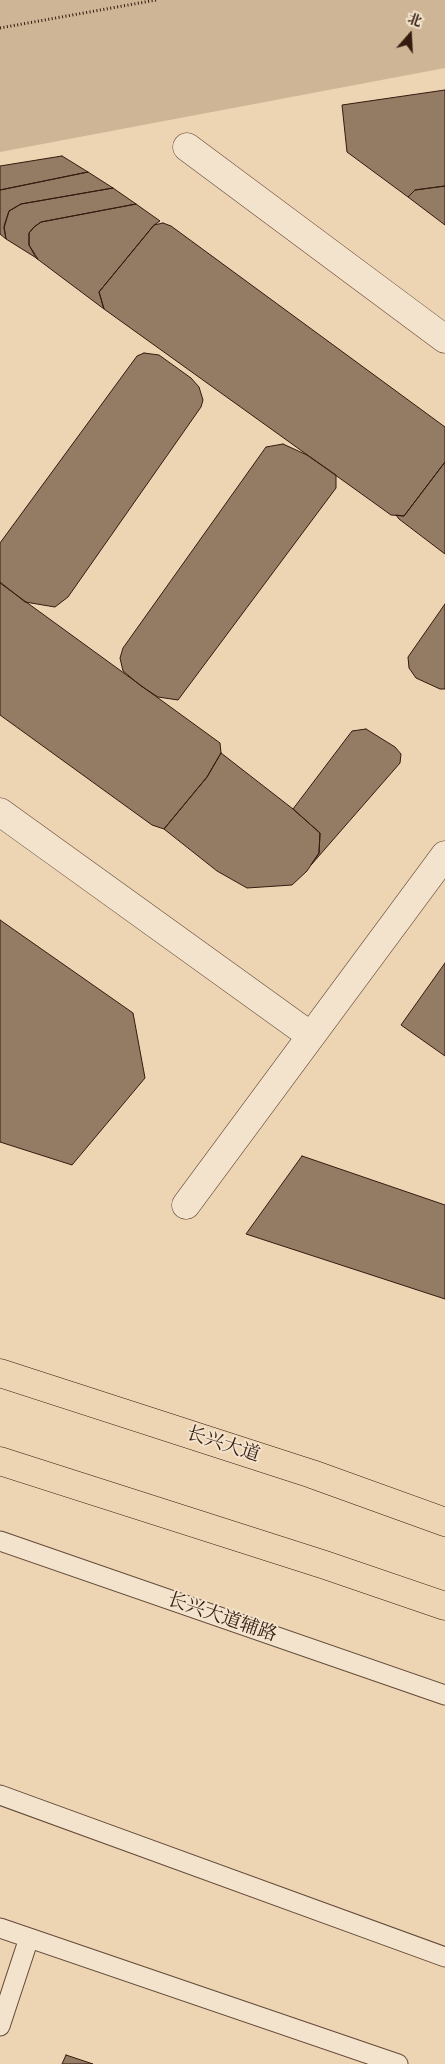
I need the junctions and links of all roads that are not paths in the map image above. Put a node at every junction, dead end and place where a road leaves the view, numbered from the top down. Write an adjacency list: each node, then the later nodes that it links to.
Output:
1 (187, 147): 2 (street)
2 (445, 339)
3 (0, 812): 5 (street)
4 (445, 855): 5 (street)
5 (311, 1036): 6 (street)
6 (186, 1205)
7 (0, 1373): 9 (main road, 长兴大道)
8 (0, 1461): 11 (main road)
9 (445, 1522)
10 (0, 1541): 12 (lane, 长兴大道辅路)
11 (445, 1606)
12 (445, 1695)
13 (0, 1795): 16 (lane)
14 (0, 1928): 15 (lane)
15 (29, 1938): 17 (lane); 18 (lane)
16 (445, 1957)
17 (0, 2026)
18 (398, 2064)

